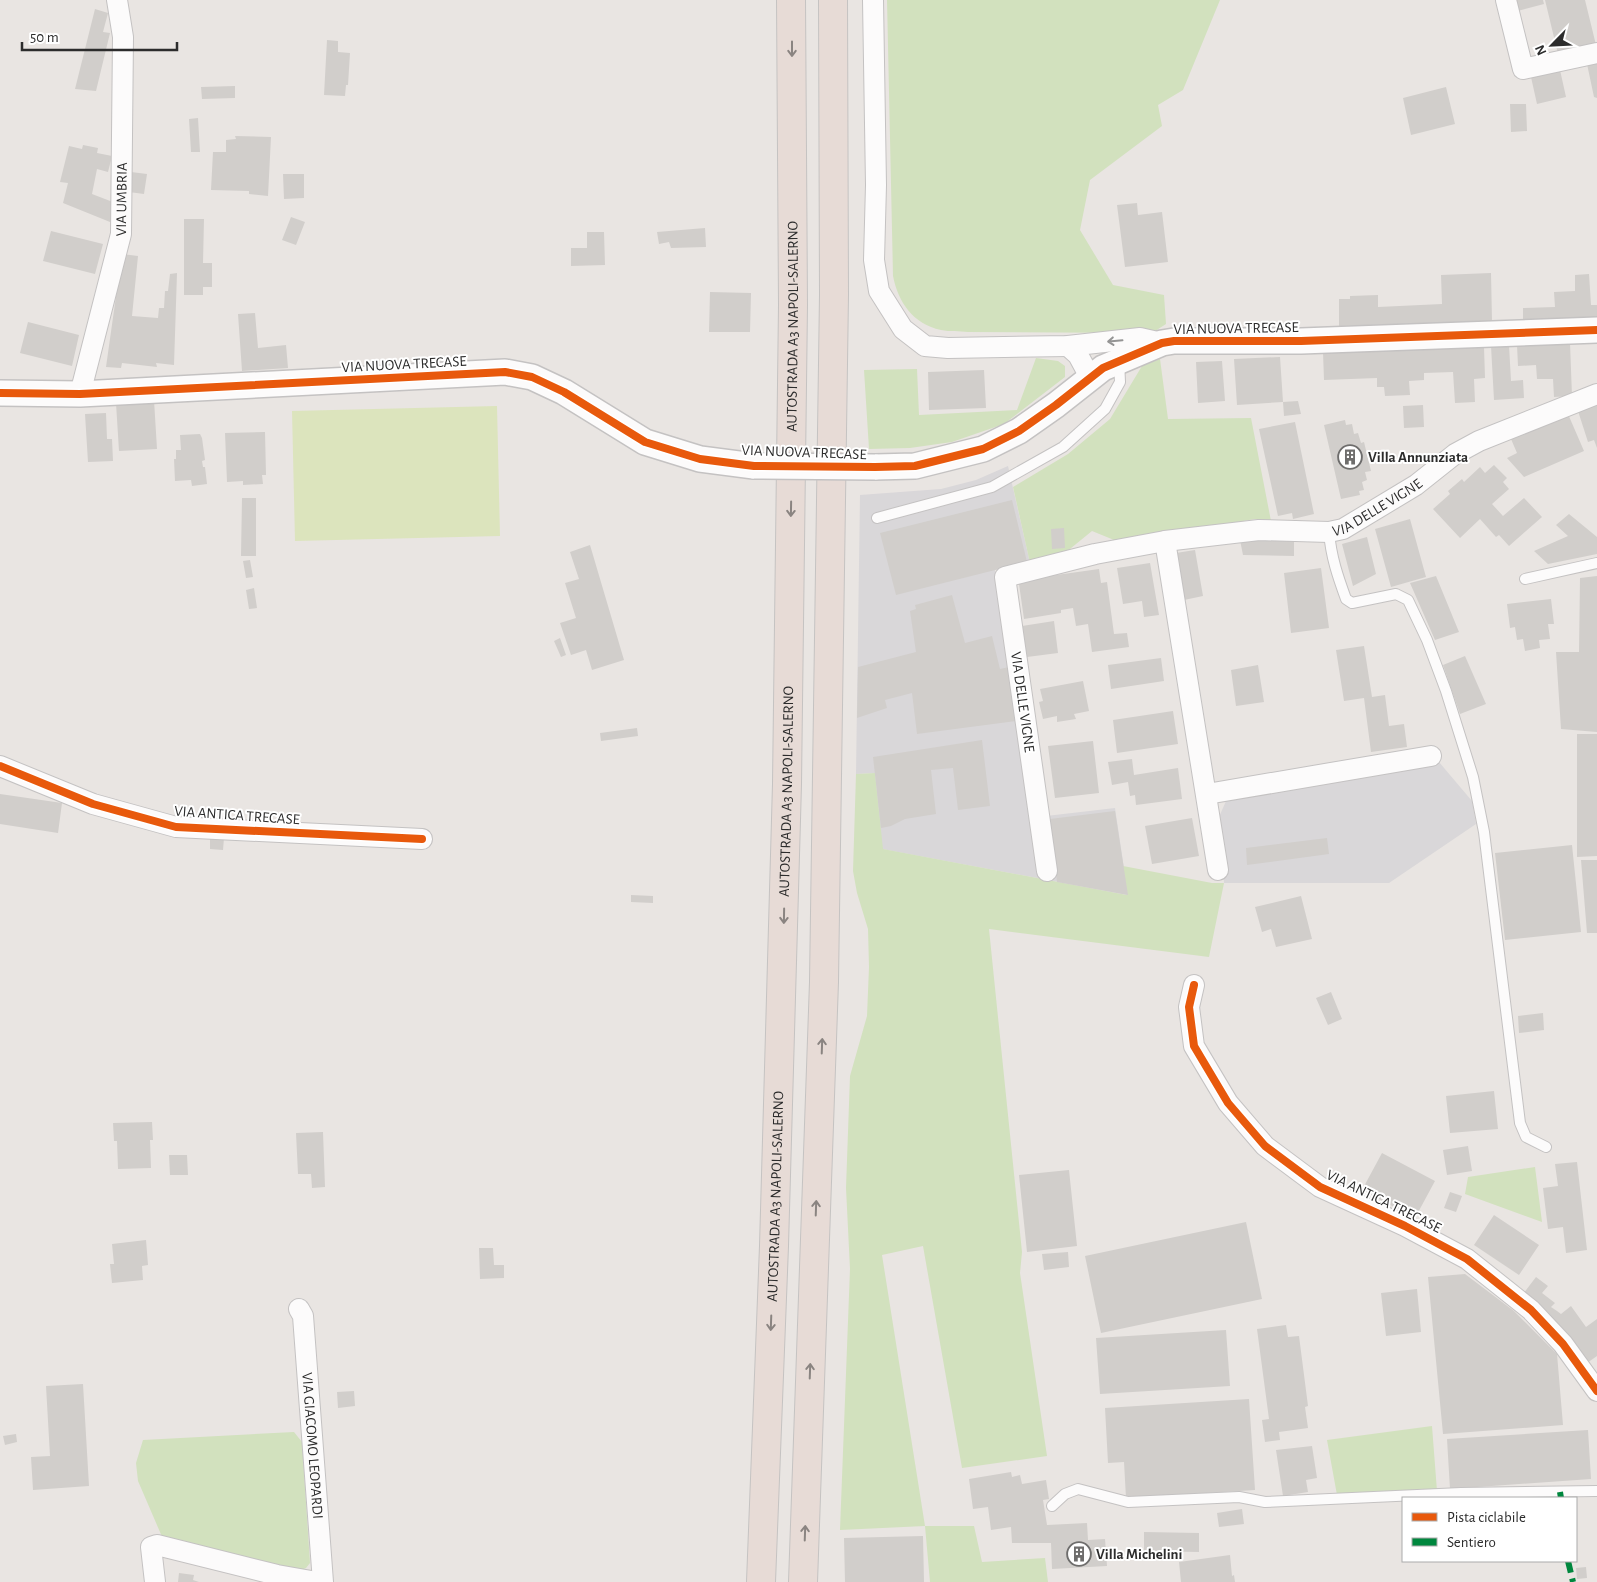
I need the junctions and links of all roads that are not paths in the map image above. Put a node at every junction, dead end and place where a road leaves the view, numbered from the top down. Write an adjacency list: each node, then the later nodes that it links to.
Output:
1 (117, 0): 13 (street, VIA UMBRIA)
2 (791, 0): 35 (highway, AUTOSTRADA A3 NAPOLI-SALERNO, one-way to 35)
3 (833, 0): 36 (highway, one-way to 3)
4 (873, 0): 10 (street)
5 (1506, 0): 6 (street)
6 (1597, 53)
7 (1597, 330): 9 (street, VIA NUOVA TRECASE)
8 (1088, 343): 9 (street, one-way to 8); 10 (street); 11 (street)
9 (1162, 344): 11 (street, VIA NUOVA TRECASE)
10 (1068, 346): 11 (street)
11 (1104, 369): 13 (street, VIA NUOVA TRECASE, bridge); 15 (lane)
12 (0, 393): 13 (street, VIA NUOVA TRECASE)
13 (80, 394)
14 (1597, 394): 16 (street, VIA DELLE VIGNE)
15 (877, 518)
16 (1329, 532): 17 (street, VIA DELLE VIGNE); 27 (lane)
17 (1165, 541): 22 (street); 25 (street, VIA DELLE VIGNE)
18 (1597, 563): 19 (lane)
19 (1524, 579)
20 (1431, 756): 22 (street)
21 (0, 766): 23 (street, VIA ANTICA TRECASE)
22 (1206, 794): 24 (street)
23 (422, 839)
24 (1218, 870)
25 (1047, 871)
26 (1194, 985): 29 (street, VIA ANTICA TRECASE)
27 (1546, 1147)
28 (300, 1309): 34 (street, VIA GIACOMO LEOPARDI)
29 (1597, 1391)
30 (1597, 1491): 31 (lane)
31 (1052, 1506)
32 (154, 1582): 33 (street)
33 (317, 1582)
34 (323, 1582)
35 (761, 1582)
36 (803, 1582)

